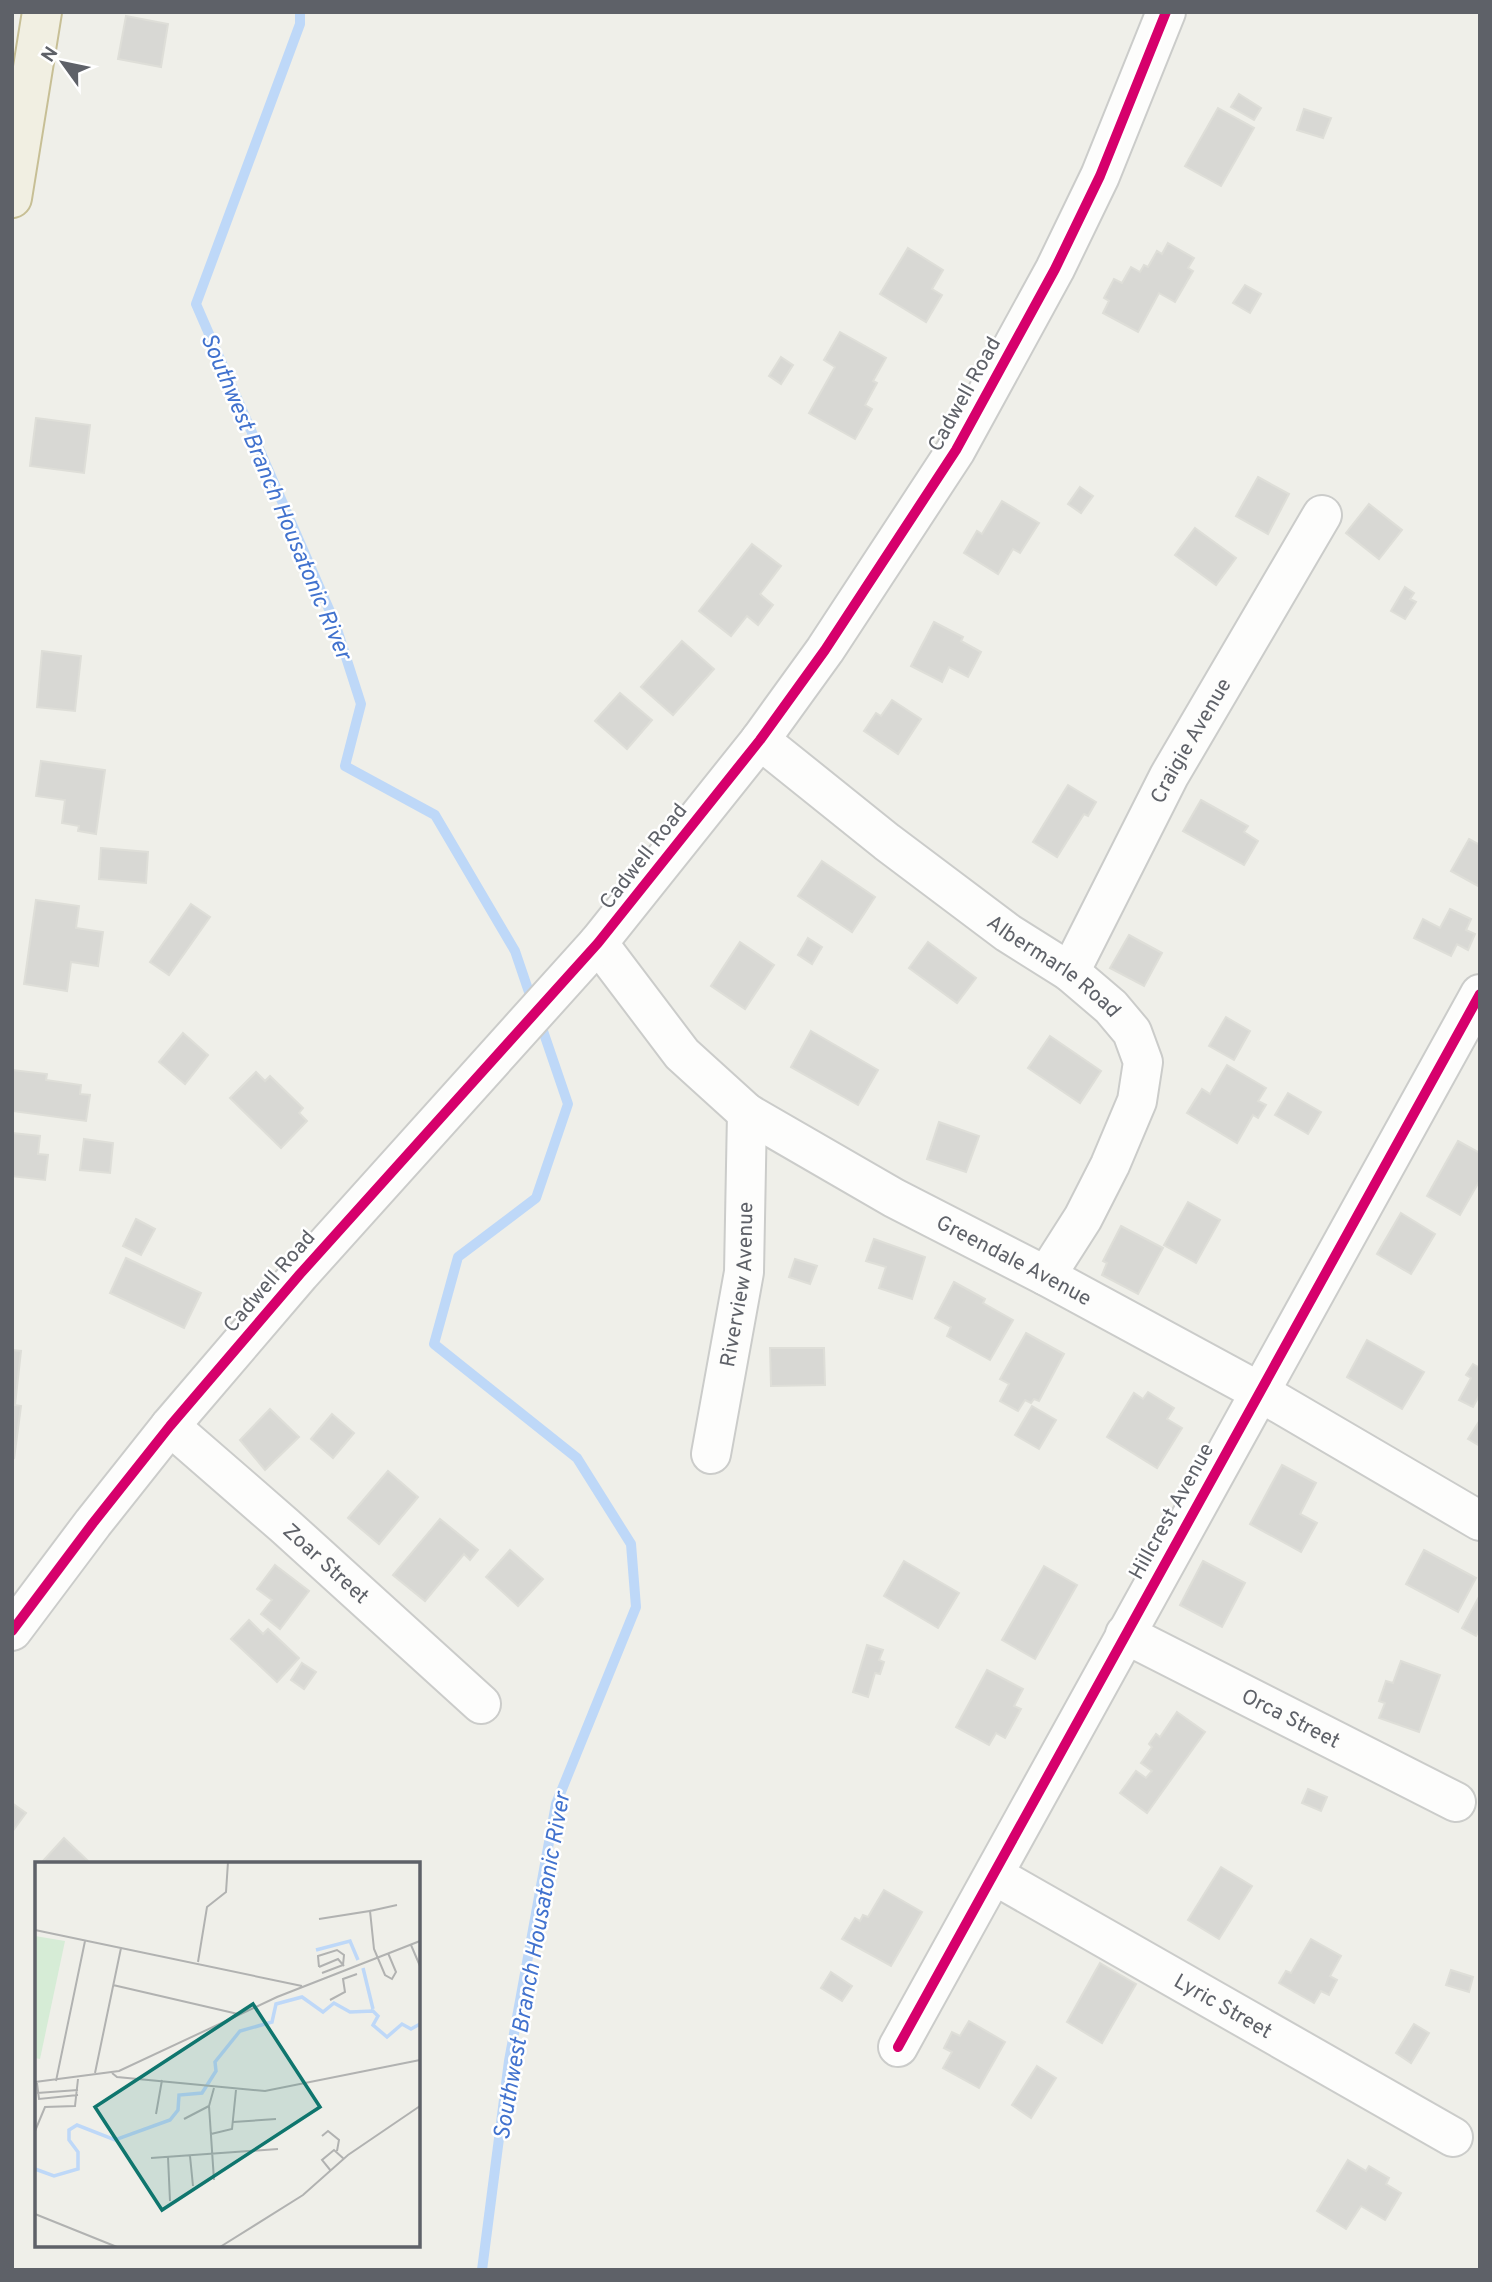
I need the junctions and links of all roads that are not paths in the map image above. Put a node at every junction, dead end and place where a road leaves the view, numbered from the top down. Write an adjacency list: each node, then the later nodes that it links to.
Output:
1 (42, 12): 3 (highway)
2 (1166, 12): 5 (street, Cadwell Road)
3 (12, 198)
4 (1322, 516): 7 (street, Craigie Avenue)
5 (760, 740): 6 (street, Cadwell Road); 7 (street, Albermarle Road)
6 (598, 943): 9 (street, Greendale Avenue); 12 (street, Cadwell Road)
7 (1070, 972): 10 (street, Albermarle Road)
8 (1480, 994): 11 (street, Hillcrest Avenue)
9 (747, 1113): 10 (street, Greendale Avenue); 13 (street, Riverview Avenue)
10 (1046, 1276): 11 (street, Greendale Avenue)
11 (1258, 1391): 14 (street, Greendale Avenue); 16 (street, Hillcrest Avenue)
12 (170, 1426): 15 (street, Cadwell Road); 17 (street, Zoar Street)
13 (711, 1454)
14 (1480, 1521)
15 (12, 1631)
16 (1125, 1634): 18 (street, Orca Street); 19 (street, Hillcrest Avenue)
17 (481, 1704)
18 (1456, 1802)
19 (994, 1875): 20 (street, Hillcrest Avenue); 21 (street, Lyric Street)
20 (898, 2047)
21 (1453, 2137)

